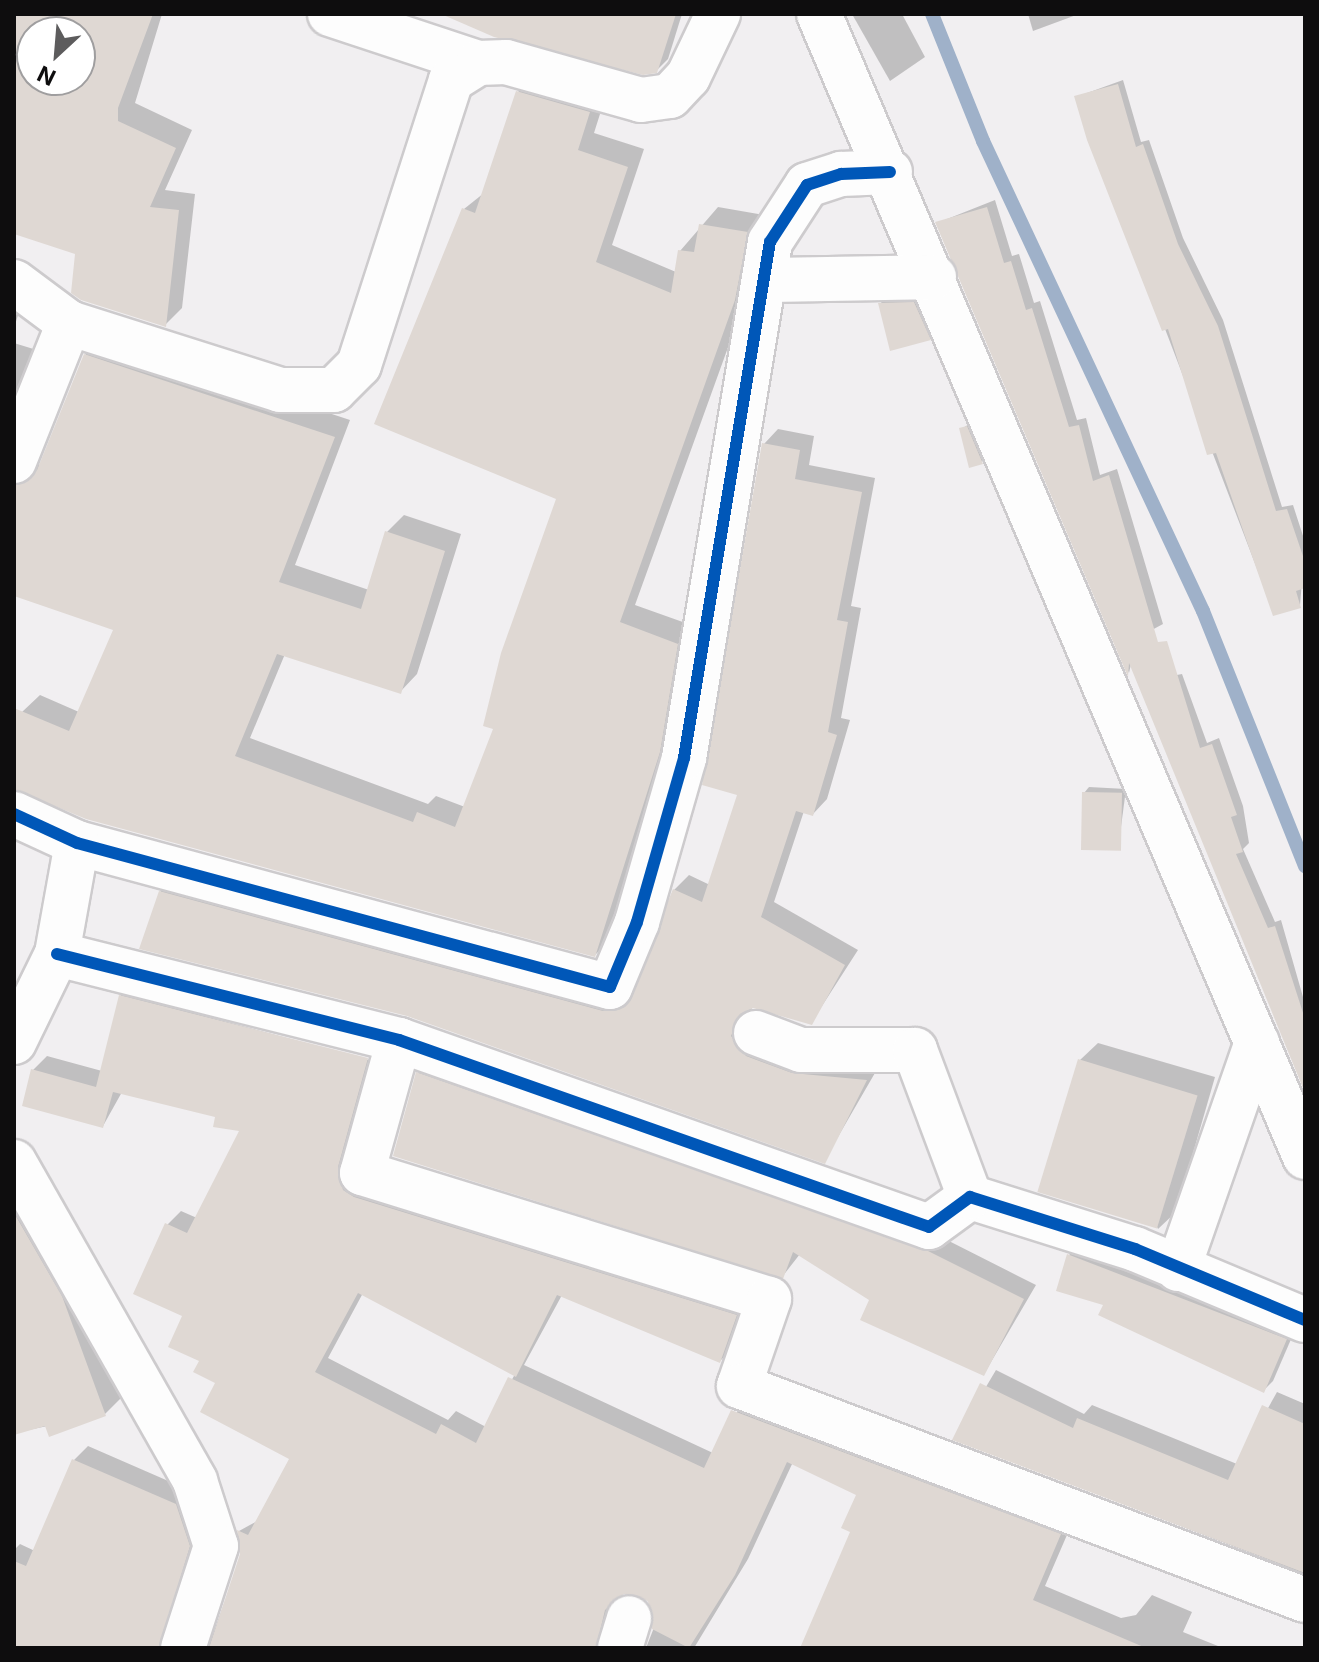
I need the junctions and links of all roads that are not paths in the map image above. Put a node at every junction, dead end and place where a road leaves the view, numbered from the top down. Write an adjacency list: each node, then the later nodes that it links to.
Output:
1 (330, 14): 4 (street)
2 (718, 14): 4 (street)
3 (819, 14): 5 (street)
4 (478, 63): 9 (street)
5 (890, 172): 6 (street); 7 (street)
6 (934, 277): 7 (street); 17 (street)
7 (764, 280): 12 (street)
8 (14, 282): 9 (street)
9 (69, 323): 10 (street)
10 (14, 461)
11 (14, 814): 12 (street)
12 (77, 843): 13 (street)
13 (57, 954): 15 (street); 16 (street)
14 (756, 1033): 20 (street)
15 (399, 1040): 20 (street); 23 (street)
16 (14, 1042)
17 (1257, 1042): 18 (street); 21 (street)
18 (1305, 1157)
19 (14, 1162): 24 (street)
20 (970, 1197): 21 (street)
21 (1178, 1269): 22 (street)
22 (1305, 1320)
23 (1305, 1600)
24 (183, 1648)

